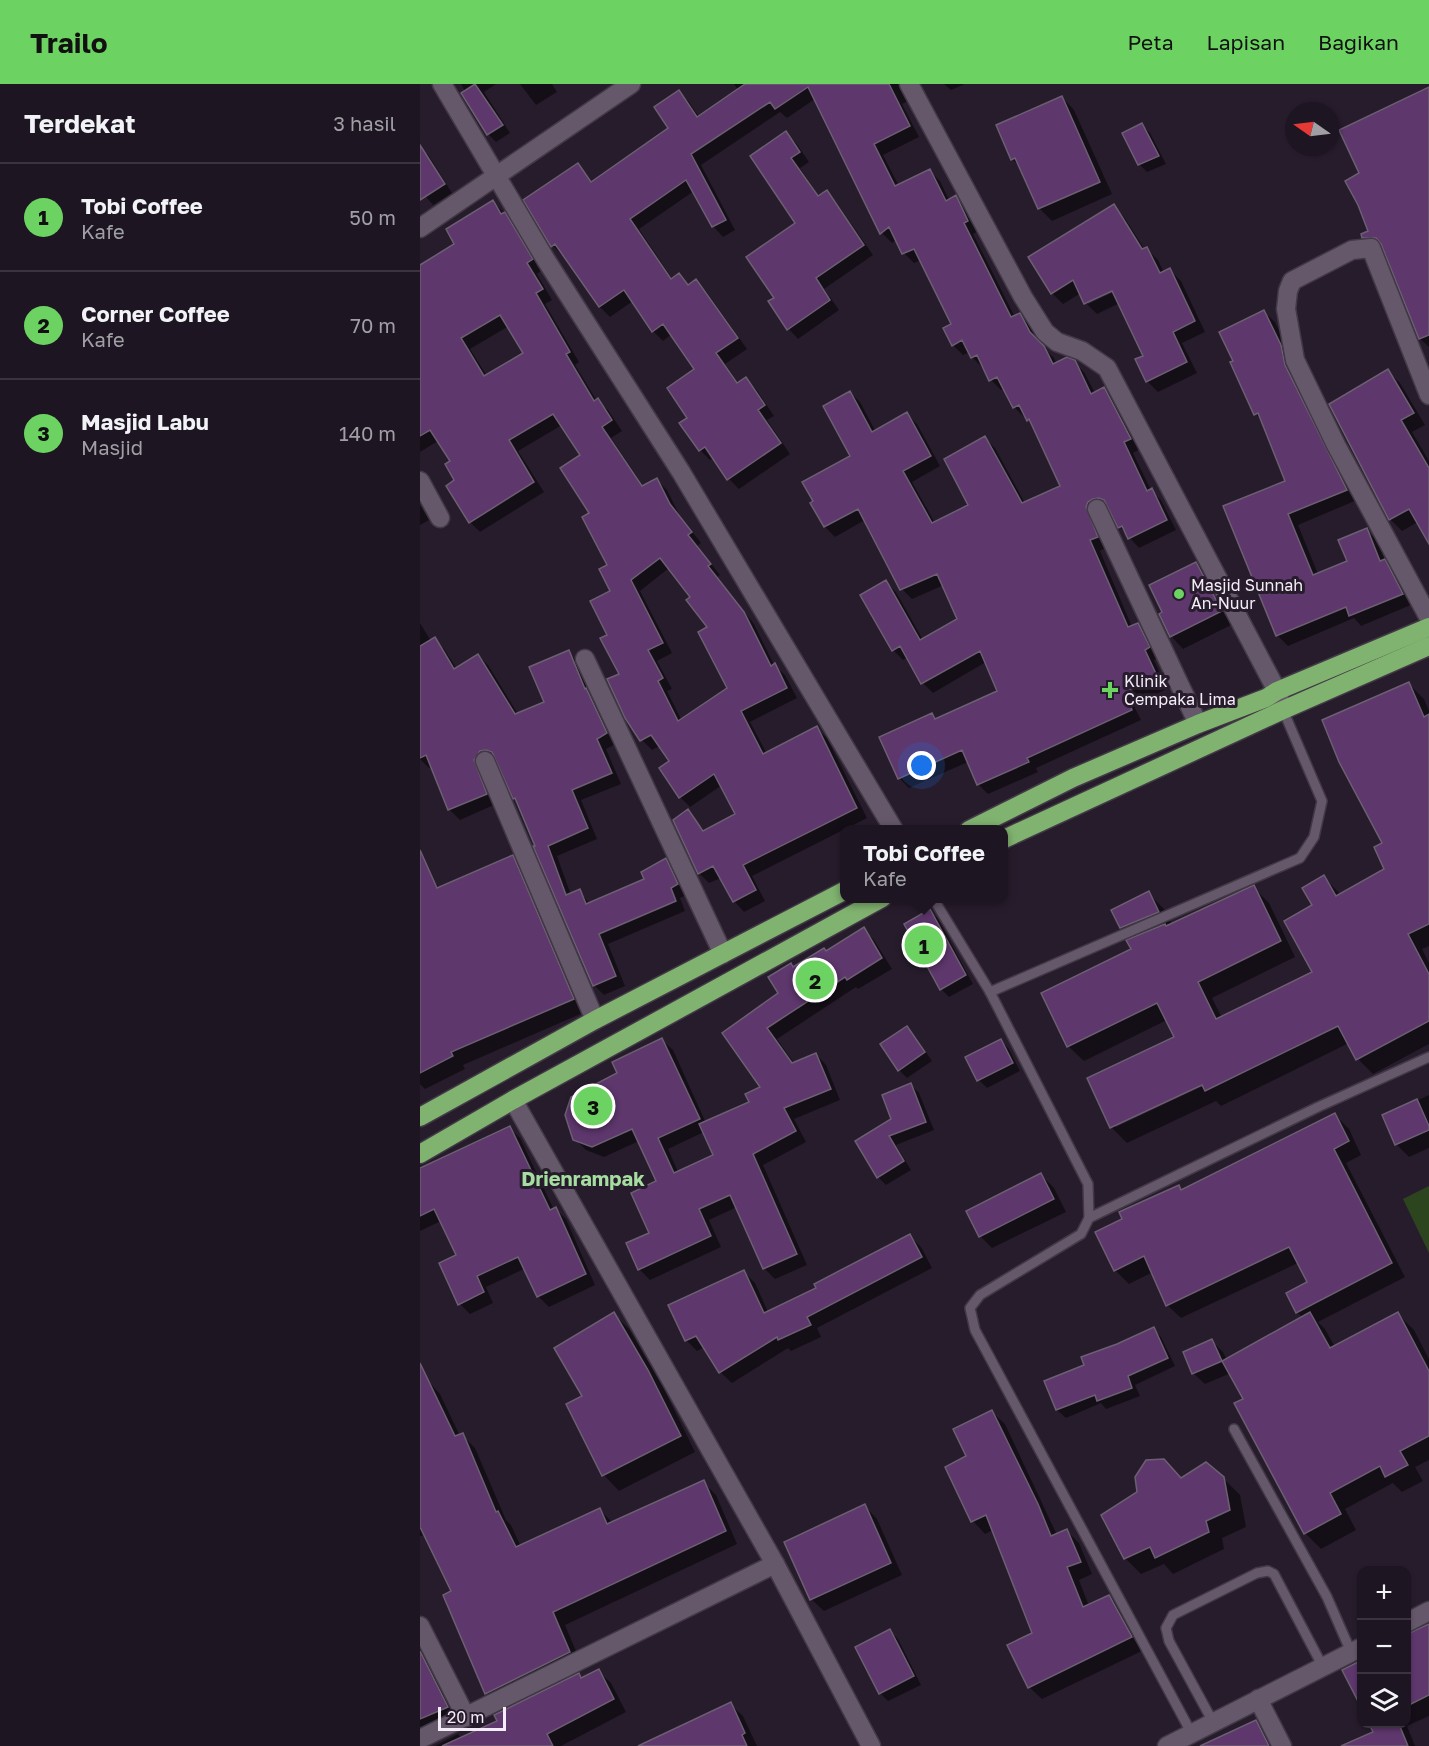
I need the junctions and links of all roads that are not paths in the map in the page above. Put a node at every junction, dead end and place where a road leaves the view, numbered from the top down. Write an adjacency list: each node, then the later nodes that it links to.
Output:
1 (442, 84): 4 (street)
2 (632, 84): 4 (street)
3 (909, 84): 14 (street)
4 (496, 176): 5 (street); 18 (street)
5 (420, 228)
6 (1429, 395): 10 (street)
7 (420, 481): 9 (street)
8 (1097, 508): 16 (street)
9 (440, 518)
10 (1429, 618)
11 (1429, 627): 14 (highway)
12 (1429, 646): 15 (highway)
13 (585, 658): 24 (street)
14 (1277, 691): 15 (street); 16 (highway)
15 (1283, 710): 20 (highway); 25 (lane)
16 (1198, 724): 19 (highway)
17 (485, 761): 26 (street)
18 (891, 825)
19 (979, 825)
20 (1008, 837)
21 (840, 893): 24 (highway)
22 (873, 903): 28 (highway)
23 (936, 903): 25 (lane)
24 (723, 954): 26 (highway)
25 (990, 992): 31 (lane)
26 (596, 1020): 29 (highway)
27 (1429, 1057): 31 (lane)
28 (513, 1100): 30 (highway); 33 (street)
29 (420, 1117)
30 (420, 1154)
31 (1089, 1218): 42 (lane)
32 (1234, 1429): 37 (lane)
33 (775, 1564): 40 (street); 44 (street)
34 (1429, 1611): 35 (street)
35 (1411, 1621)
36 (420, 1626): 40 (street)
37 (1357, 1649): 38 (street)
38 (1323, 1667): 39 (street); 41 (lane)
39 (1258, 1699): 41 (street); 46 (street)
40 (466, 1717): 43 (street)
41 (1213, 1722): 42 (street)
42 (1192, 1734): 45 (street)
43 (420, 1738)
44 (871, 1746)
45 (1167, 1746)
46 (1282, 1746)

